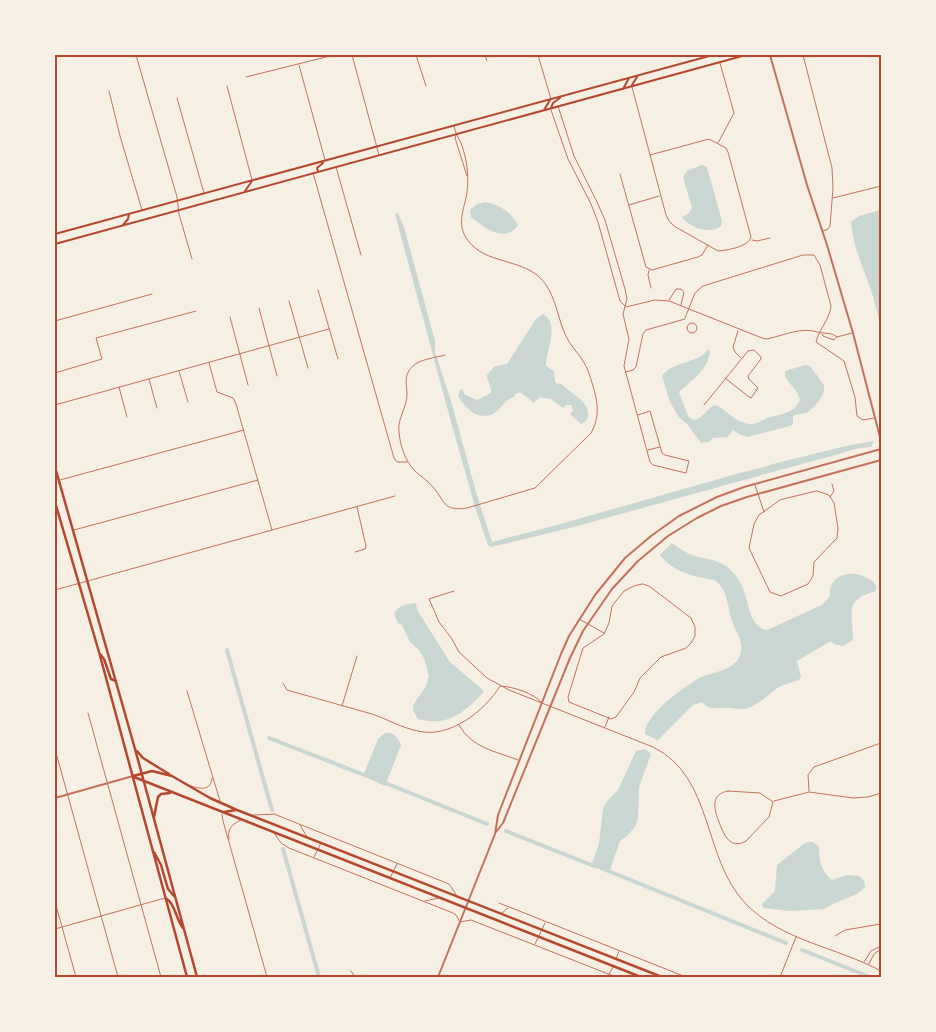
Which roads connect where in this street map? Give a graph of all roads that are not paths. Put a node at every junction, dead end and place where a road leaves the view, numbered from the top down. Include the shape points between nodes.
1 (136, 55) edge
2 (334, 55) edge
3 (352, 55) edge
4 (416, 55) edge
5 (485, 55) edge
6 (538, 55) edge
7 (713, 55) edge
8 (746, 55) edge
9 (770, 55) edge
10 (803, 55) edge
11 (487, 61) dead end
12 (720, 62) junction
13 (298, 65) junction
14 (639, 75) junction
15 (246, 77) dead end
16 (629, 78) junction
17 (227, 86) dead end
18 (426, 86) dead end
19 (632, 86) junction
20 (623, 89) junction
21 (109, 91) dead end
22 (562, 96) junction
23 (177, 98) dead end
24 (550, 100) junction
25 (558, 106) junction
26 (551, 108) junction
27 (544, 110) junction
28 (454, 126) junction
29 (456, 134) junction
30 (718, 144) junction
31 (377, 146) junction
32 (379, 155) junction
33 (650, 155) junction
34 (325, 161) junction
35 (336, 167) junction
36 (318, 172) junction
37 (313, 173) junction
38 (620, 174) dead end
39 (467, 177) junction
40 (252, 180) junction
41 (881, 186) edge
42 (245, 191) junction
43 (204, 194) junction
44 (661, 196) junction
45 (832, 198) junction
46 (177, 201) junction
47 (629, 205) junction
48 (142, 210) junction
49 (178, 210) junction
50 (129, 214) junction
51 (123, 225) junction
52 (822, 231) junction
53 (55, 234) edge
54 (770, 238) dead end
55 (751, 240) junction
56 (55, 244) edge
57 (708, 245) junction
58 (361, 255) dead end
59 (192, 259) dead end
60 (650, 269) junction
61 (651, 288) dead end
62 (318, 290) dead end
63 (152, 294) dead end
64 (289, 301) dead end
65 (669, 301) junction
66 (680, 306) junction
67 (625, 307) junction
68 (260, 308) dead end
69 (689, 310) junction
70 (196, 311) dead end
71 (230, 317) dead end
72 (685, 318) junction
73 (55, 321) edge
74 (688, 325) junction
75 (329, 329) junction
76 (739, 330) junction
77 (820, 333) junction
78 (853, 333) junction
79 (300, 337) junction
80 (837, 337) junction
81 (270, 345) junction
82 (240, 354) junction
83 (445, 355) dead end
84 (741, 358) junction
85 (338, 359) dead end
86 (208, 362) junction
87 (308, 368) dead end
88 (179, 370) junction
89 (626, 372) junction
90 (55, 373) edge
91 (277, 376) dead end
92 (149, 378) junction
93 (726, 378) junction
94 (248, 385) dead end
95 (119, 386) junction
96 (188, 402) dead end
97 (55, 405) edge
98 (704, 405) dead end
99 (157, 408) dead end
100 (638, 415) junction
101 (127, 417) dead end
102 (875, 418) junction
103 (244, 430) junction
104 (881, 441) edge
105 (660, 447) junction
106 (647, 450) junction
107 (881, 450) edge
108 (881, 460) edge
109 (407, 462) junction
110 (55, 467) edge
111 (59, 480) junction
112 (258, 480) junction
113 (755, 484) junction
114 (832, 484) dead end
115 (757, 494) junction
116 (395, 496) dead end
117 (830, 497) junction
118 (55, 502) edge
119 (356, 506) junction
120 (56, 507) edge
121 (764, 513) junction
122 (73, 531) junction
123 (272, 531) junction
124 (355, 552) dead end
125 (88, 581) junction
126 (78, 584) junction
127 (55, 590) edge
128 (454, 591) dead end
129 (579, 619) junction
130 (587, 624) junction
131 (604, 634) junction
132 (99, 652) junction
133 (356, 656) dead end
134 (116, 680) junction
135 (282, 683) dead end
136 (501, 686) junction
137 (187, 692) dead end
138 (542, 702) junction
139 (342, 706) junction
140 (551, 706) junction
141 (88, 713) dead end
142 (609, 717) junction
143 (459, 724) junction
144 (605, 728) junction
145 (881, 743) edge
146 (55, 749) edge
147 (135, 749) junction
148 (519, 760) junction
149 (142, 774) junction
150 (133, 776) junction
151 (172, 776) junction
152 (212, 777) junction
153 (143, 780) junction
154 (108, 783) junction
155 (189, 785) junction
156 (809, 792) junction
157 (173, 793) junction
158 (881, 793) edge
159 (68, 794) junction
160 (55, 798) edge
161 (220, 802) junction
162 (773, 802) junction
163 (237, 810) junction
164 (223, 813) junction
165 (253, 816) junction
166 (154, 819) junction
167 (242, 820) junction
168 (299, 824) junction
169 (273, 832) junction
170 (495, 834) junction
171 (307, 837) junction
172 (229, 842) junction
173 (321, 842) junction
174 (152, 848) junction
175 (318, 850) junction
176 (314, 857) junction
177 (398, 863) junction
178 (394, 871) junction
179 (390, 878) junction
180 (458, 896) junction
181 (175, 897) junction
182 (165, 898) junction
183 (440, 898) junction
184 (468, 900) junction
185 (425, 901) junction
186 (55, 902) edge
187 (499, 903) dead end
188 (141, 905) junction
189 (509, 907) junction
190 (465, 908) junction
191 (502, 914) junction
192 (102, 916) junction
193 (460, 922) junction
194 (545, 922) junction
195 (881, 924) edge
196 (62, 927) junction
197 (55, 929) edge
198 (542, 930) junction
199 (185, 932) junction
200 (796, 936) junction
201 (835, 936) dead end
202 (539, 937) junction
203 (535, 945) junction
204 (881, 948) edge
205 (619, 951) junction
206 (616, 959) junction
207 (864, 962) junction
208 (868, 964) junction
209 (613, 966) junction
210 (351, 971) dead end
211 (881, 971) edge
212 (609, 974) junction
213 (76, 977) edge
214 (118, 977) edge
215 (161, 977) edge
216 (188, 977) edge
217 (197, 977) edge
218 (267, 977) edge
219 (355, 977) edge
220 (438, 977) edge
221 (616, 977) edge
222 (641, 977) edge
223 (662, 977) edge
224 (686, 977) edge
225 (780, 977) edge

1 - 46 street
2 - 13 street
3 - 31 street
4 - 18 street
5 - 11 street
6 - 24 street
7 - 14 main road
8 - 12 main road
9 - 52 street
10 - 45 street via 830,158
12 - 19 main road
12 - 30 street via 734,113
13 - 15 street
13 - 34 street
14 - 16 main road
14 - 19 main road
16 - 20 main road
16 - 22 main road
17 - 40 street
19 - 20 main road
19 - 33 street
20 - 25 main road
21 - 48 street
22 - 24 main road
22 - 26 main road
23 - 43 street
24 - 27 main road
24 - 28 main road
25 - 26 main road
25 - 67 street via 574,156 609,233 627,298
26 - 27 main road
26 - 67 street via 568,158 591,204 620,301
27 - 29 main road
28 - 29 street
28 - 31 main road
29 - 32 main road
29 - 39 street via 466,160
29 - 39 street via 454,138
30 - 33 street via 706,140
30 - 55 street via 728,152
31 - 32 street
31 - 34 main road
32 - 35 main road
33 - 44 street
34 - 36 main road via 317,168
34 - 40 main road
35 - 36 main road
35 - 58 street
36 - 37 main road
37 - 42 main road
37 - 109 street via 394,458 397,462
38 - 47 street
39 - 109 street via 461,220 464,234 486,256 522,266 545,283 566,338 586,366 598,409 596,423 591,433 540,485 526,492 460,509 447,506
40 - 42 main road
40 - 43 main road
41 - 45 street
42 - 49 main road
43 - 46 main road
44 - 47 street
44 - 57 street via 671,223
45 - 52 street via 830,226
46 - 48 main road
46 - 49 street
47 - 60 street via 645,264
48 - 50 main road
49 - 51 main road
49 - 59 street
50 - 51 main road
50 - 53 main road
51 - 56 main road
52 - 78 street
54 - 55 street
55 - 57 street via 721,251
57 - 60 street via 698,257
60 - 61 street
62 - 75 street
63 - 73 street
64 - 79 street
65 - 66 street
65 - 66 street via 676,289 681,288 684,292
65 - 67 street via 661,299
66 - 69 street
67 - 89 street via 629,336 624,361
68 - 81 street
69 - 72 street
69 - 76 street
69 - 77 street via 695,293 703,286 810,254 818,261 831,306
70 - 90 street via 96,338 102,359
71 - 82 street
72 - 74 street
72 - 89 street via 646,330 636,367
74 - 74 street via 688,332 695,332 697,326 693,323
75 - 79 street
75 - 85 street
76 - 77 street via 767,339 807,329
76 - 84 street via 733,348
77 - 80 street
77 - 80 street via 834,340
77 - 102 street via 816,342 846,363 857,416 863,420
78 - 80 street
78 - 102 street
79 - 81 street
79 - 87 street
81 - 82 street
81 - 91 street
82 - 86 street
82 - 94 street
83 - 109 street via 414,364 408,372 407,398 398,431
84 - 93 street
84 - 93 street via 752,349 761,357 748,376 758,388 754,396 749,397
86 - 88 street
86 - 103 street via 217,392 235,401
88 - 92 street
88 - 96 street
89 - 100 street
92 - 95 street
92 - 99 street
93 - 98 street
95 - 97 street
95 - 101 street
100 - 105 street via 650,411
100 - 106 street
102 - 104 street
103 - 111 street
103 - 112 street
105 - 106 street
105 - 106 street via 665,456 689,461 686,473 654,465
107 - 113 street
108 - 115 street
110 - 111 main road
111 - 122 main road
112 - 122 street
112 - 123 street
113 - 115 street
113 - 129 street via 693,508 651,536 613,571
114 - 117 street via 834,491
115 - 121 street
115 - 130 street via 697,518 657,544 612,589
116 - 119 street
117 - 121 street via 815,491 782,499
117 - 121 street via 834,503 837,538 814,562 813,576 808,584 781,596 770,592 749,548 754,524
118 - 120 main road
119 - 123 street
119 - 124 street via 366,546
120 - 126 main road
122 - 125 main road
123 - 125 street
125 - 126 street
125 - 134 main road
126 - 127 street
126 - 132 main road
128 - 136 street via 429,599 439,622 467,661
129 - 130 street
129 - 138 street
130 - 131 street
130 - 140 street
131 - 142 street via 583,648 568,697 569,702
131 - 142 street via 612,606 624,591 643,584 691,618 695,629 689,645 662,657 640,678 618,715
132 - 134 main road via 112,679
132 - 150 main road
133 - 139 street
134 - 147 main road
135 - 139 street via 287,690
136 - 138 street via 508,686
136 - 143 street via 480,711
137 - 152 street
138 - 140 street
138 - 148 street
139 - 143 street via 422,732
140 - 144 street
140 - 170 street via 503,823
141 - 154 street
142 - 144 street
143 - 148 street via 476,744
144 - 200 street via 660,751 679,765 693,786 732,887 757,914
145 - 156 street via 814,767 808,775
146 - 159 street
147 - 149 main road
147 - 151 main road via 143,758
148 - 170 street via 498,815
149 - 150 main road
149 - 151 main road via 156,771
149 - 153 main road
150 - 153 main road
150 - 154 street
150 - 174 main road
151 - 155 main road
152 - 155 street via 208,788
152 - 161 street
153 - 157 main road
153 - 166 main road
154 - 159 street
154 - 188 street
155 - 161 main road
156 - 158 street via 853,798
156 - 162 street
157 - 164 main road
157 - 166 main road via 158,797
159 - 160 street
159 - 192 street
161 - 163 main road
162 - 162 street via 769,817 746,841 736,844 725,838 714,808 719,794 728,791 758,793
163 - 164 main road
163 - 165 main road
164 - 167 main road
164 - 172 street
165 - 168 street via 270,814
165 - 171 main road
166 - 181 main road
167 - 169 main road
167 - 172 street via 230,828
168 - 171 street
168 - 177 street
169 - 175 main road
169 - 176 street via 284,846
170 - 184 street
171 - 173 main road
172 - 218 street
173 - 175 street
173 - 178 main road
174 - 181 main road via 168,890
174 - 182 main road
175 - 176 street
175 - 179 main road
176 - 185 street
177 - 178 street
177 - 180 street via 449,884
178 - 179 street
178 - 180 main road
179 - 183 main road
180 - 184 main road
181 - 199 main road
182 - 188 street
182 - 199 main road via 172,902 177,920
182 - 216 main road
183 - 185 street
183 - 190 main road
184 - 190 street
184 - 191 main road
185 - 193 street via 455,914
186 - 196 street
187 - 189 street
188 - 192 street
188 - 215 street
189 - 191 street
189 - 194 street
190 - 193 street
190 - 202 main road
191 - 198 main road
192 - 196 street
192 - 214 street
193 - 203 street via 471,920
193 - 220 street
194 - 198 street
194 - 205 street
195 - 201 street via 845,930
196 - 197 street
196 - 213 street
198 - 202 street
198 - 206 main road
199 - 217 main road
200 - 207 street
200 - 225 street
202 - 203 street
202 - 209 main road
203 - 212 street
204 - 207 street via 871,951
204 - 208 street
205 - 206 street
205 - 224 street
206 - 223 main road
207 - 208 street
208 - 211 street
209 - 212 street
209 - 222 main road
210 - 219 street
212 - 221 street

